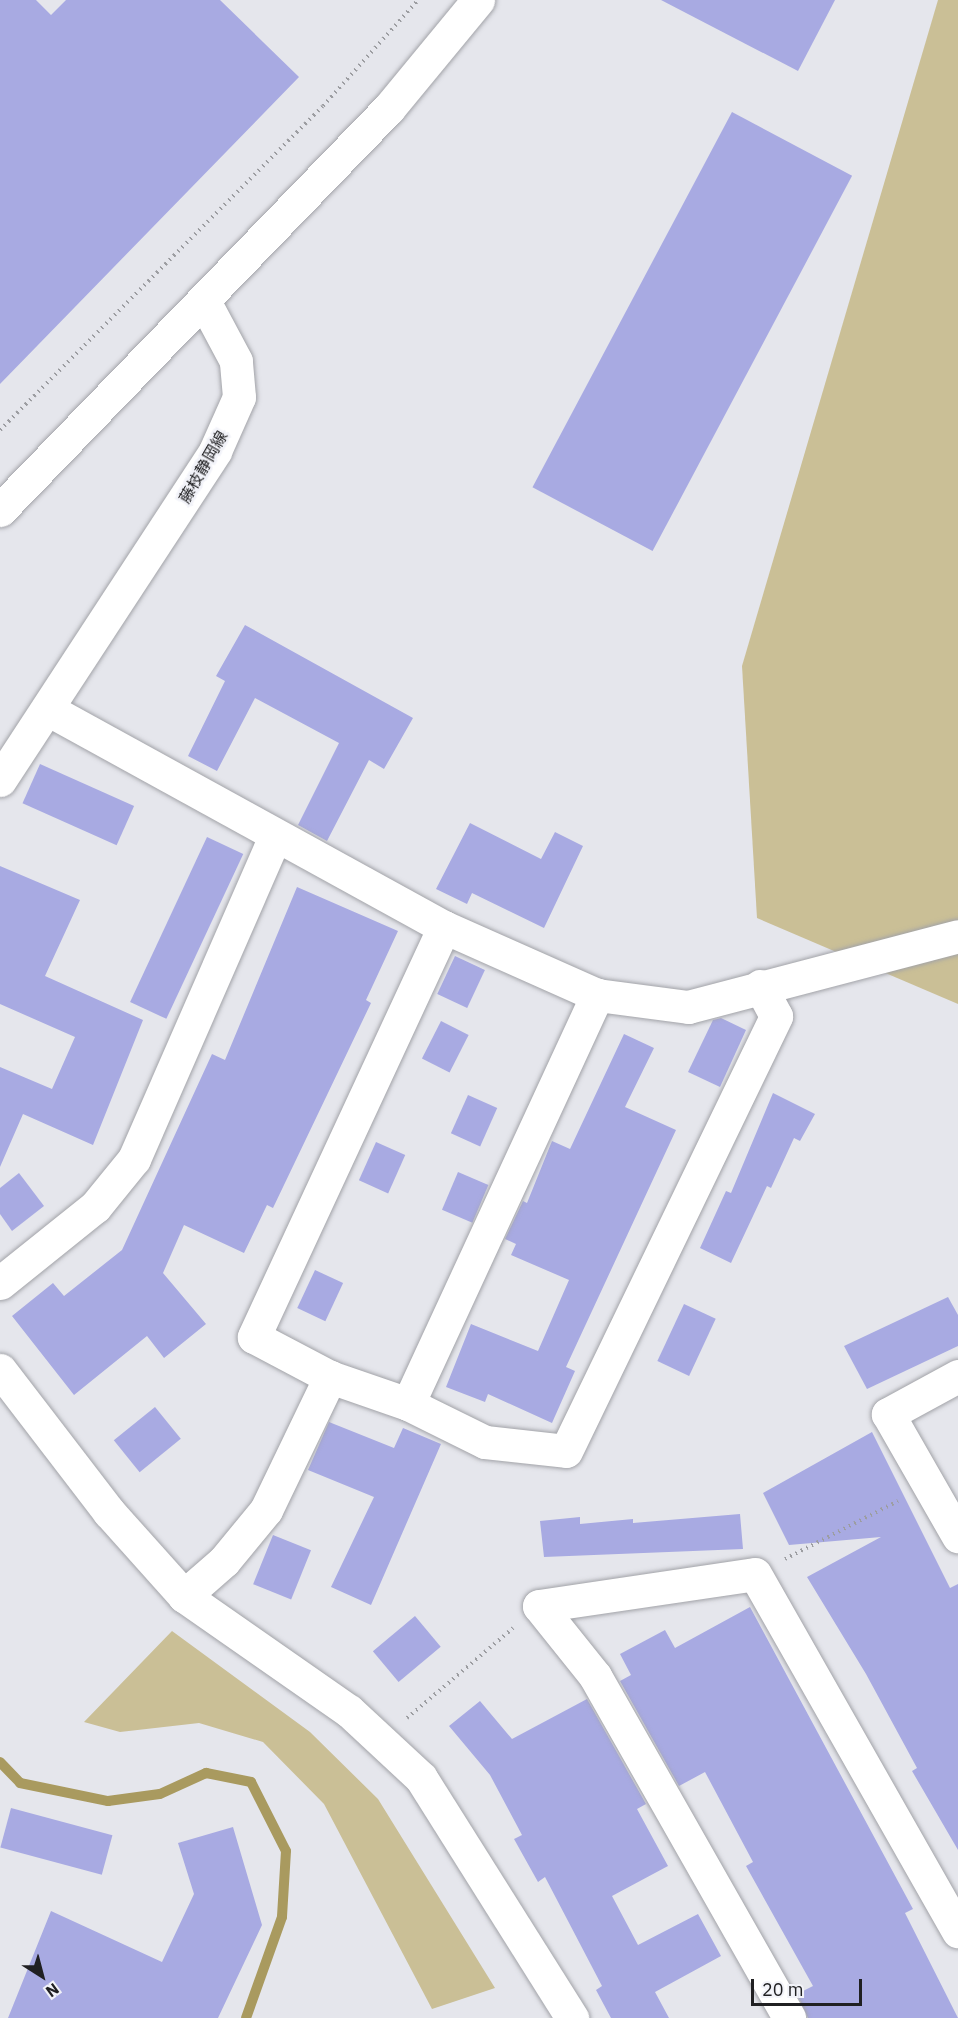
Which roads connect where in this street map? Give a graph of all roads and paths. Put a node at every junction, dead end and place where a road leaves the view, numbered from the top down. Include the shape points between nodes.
1 (418, 0) edge
2 (478, 0) edge
3 (205, 303) junction
4 (0, 430) edge
5 (0, 510) edge
6 (49, 710) junction
7 (0, 780) edge
8 (275, 837) junction
9 (444, 927) junction
10 (958, 936) edge
11 (760, 986) junction
12 (597, 995) junction
13 (0, 1283) edge
14 (0, 1370) edge
15 (958, 1376) edge
16 (330, 1377) junction
17 (408, 1404) junction
18 (928, 1486) junction
19 (958, 1536) edge
20 (755, 1574) junction
21 (184, 1596) junction
22 (539, 1606) junction
23 (382, 1740) junction
24 (958, 1931) edge
25 (572, 2018) edge
26 (789, 2018) edge

1 - 4 path via 323,106
2 - 3 street via 389,108
3 - 5 street
3 - 6 street, 藤枝静岡線 via 236,361 239,397 215,451
6 - 7 street, 藤枝静岡線
6 - 8 street
8 - 9 street
8 - 13 street via 134,1159 95,1207
9 - 12 street
9 - 16 street via 254,1337
10 - 11 street
11 - 12 street via 688,1007
11 - 17 street via 776,1016 566,1451 485,1442
12 - 17 street
14 - 21 street via 109,1512
15 - 18 street via 888,1414
16 - 17 street
16 - 21 street via 266,1510 225,1560
18 - 19 street
18 - 20 path
20 - 22 street
20 - 24 street
21 - 23 street
22 - 23 path
22 - 26 street via 601,1686
23 - 25 street via 427,1786

